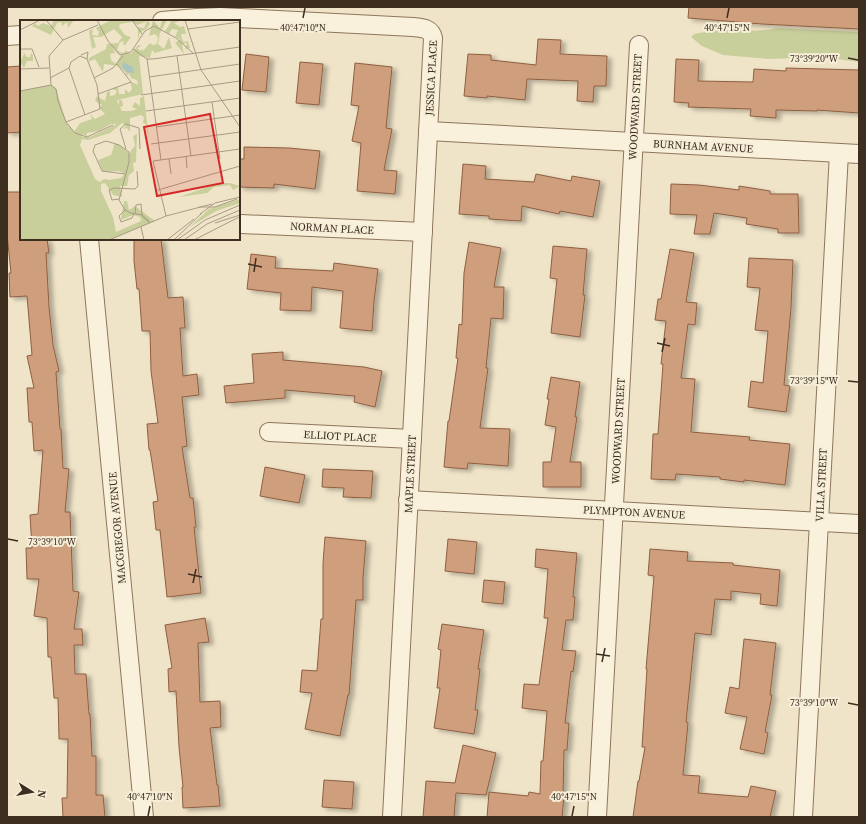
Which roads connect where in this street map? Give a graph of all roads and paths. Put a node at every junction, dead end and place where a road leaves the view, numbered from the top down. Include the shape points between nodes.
1 (174, 20) edge
2 (20, 34) edge
3 (7, 36) edge
4 (638, 45) dead end
5 (428, 131) junction
6 (634, 142) junction
7 (839, 153) junction
8 (859, 154) edge
9 (241, 224) dead end
10 (423, 232) junction
11 (89, 240) edge
12 (268, 432) dead end
13 (412, 439) junction
14 (408, 500) junction
15 (614, 511) junction
16 (819, 522) junction
17 (859, 524) edge
18 (144, 817) edge
19 (392, 817) edge
20 (597, 817) edge
21 (803, 817) edge

1 - 5 street, JESSICA PLACE via 220,17 426,28 433,38
2 - 3 street
4 - 6 street, WOODWARD STREET
5 - 6 street, BURNHAM AVENUE
5 - 10 street, MAPLE STREET
6 - 7 street, BURNHAM AVENUE
6 - 15 street, WOODWARD STREET
7 - 8 street, BURNHAM AVENUE
7 - 16 street, VILLA STREET
9 - 10 street, NORMAN PLACE
10 - 13 street, MAPLE STREET
11 - 18 street, MACGREGOR AVENUE
12 - 13 street, ELLIOT PLACE
13 - 14 street, MAPLE STREET
14 - 15 street, PLYMPTON AVENUE
14 - 19 street, MAPLE STREET
15 - 16 street, PLYMPTON AVENUE
15 - 20 street, WOODWARD STREET
16 - 17 street, PLYMPTON AVENUE
16 - 21 street, VILLA STREET

